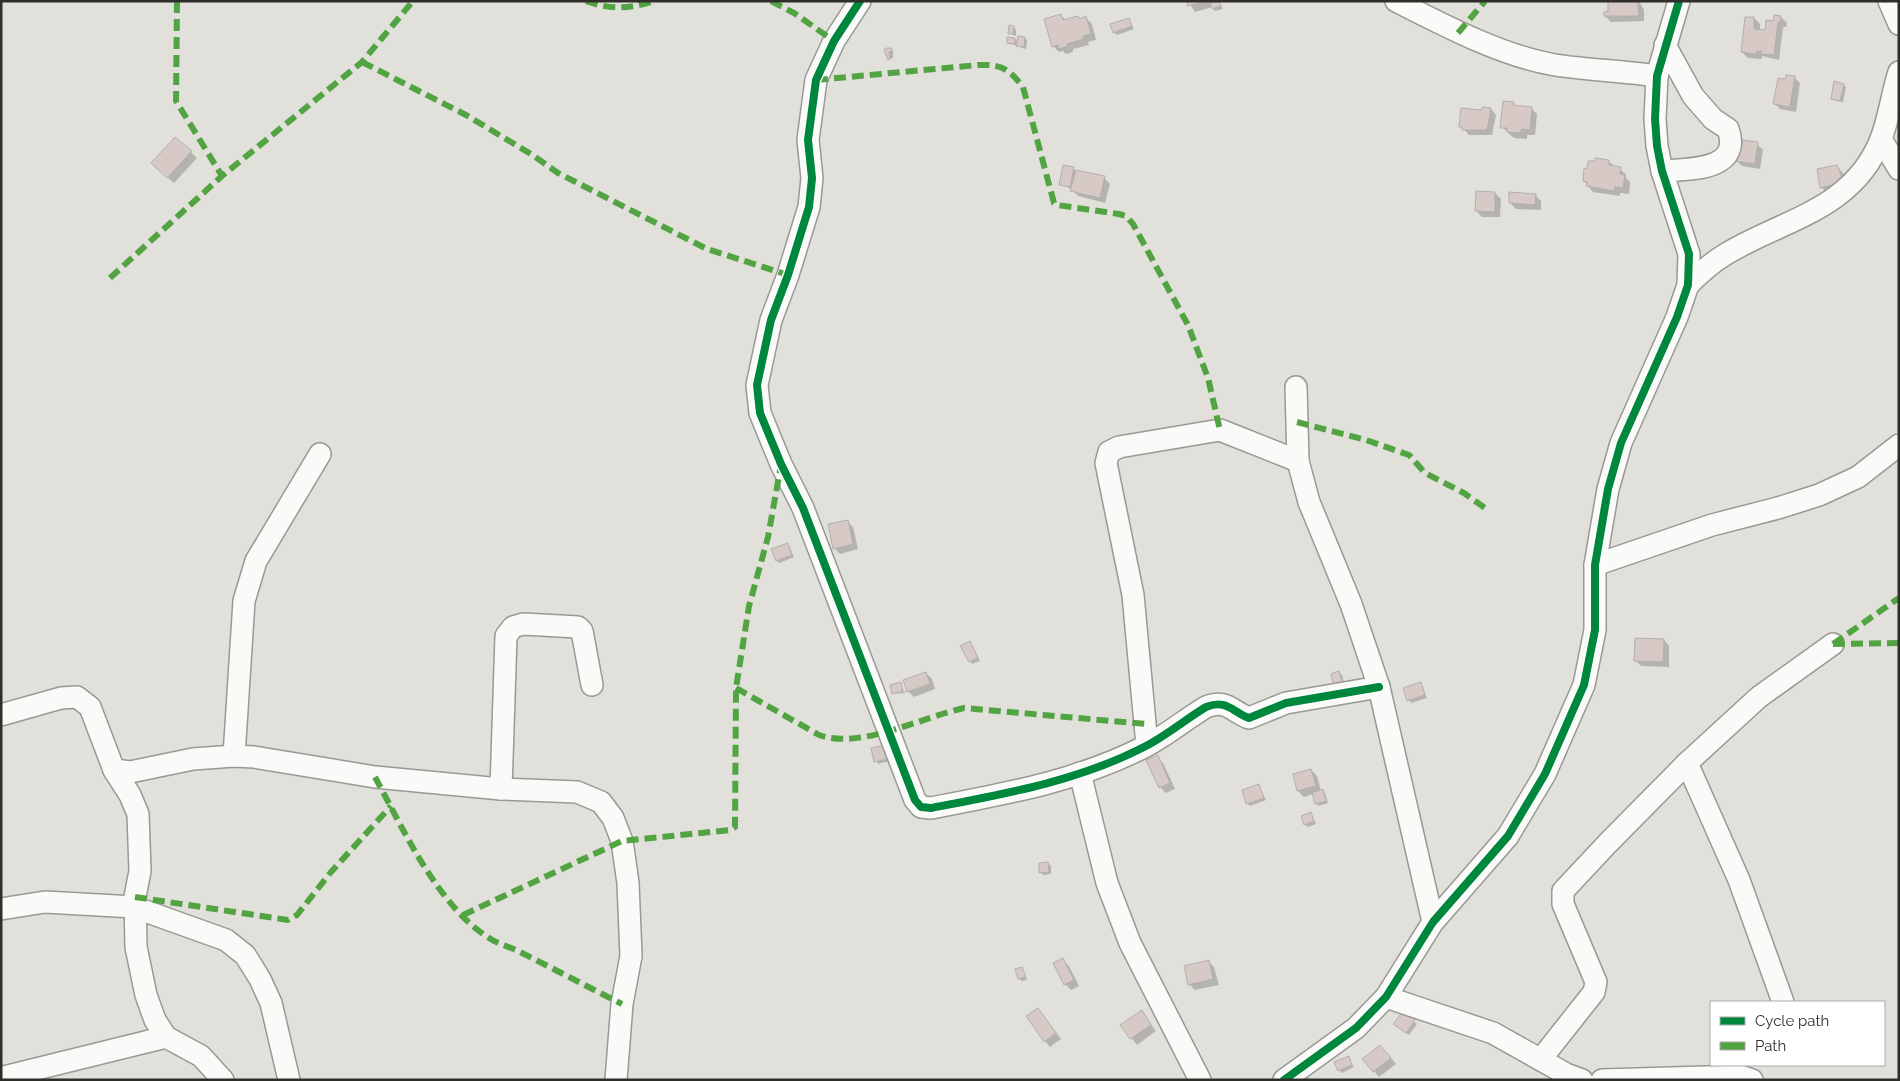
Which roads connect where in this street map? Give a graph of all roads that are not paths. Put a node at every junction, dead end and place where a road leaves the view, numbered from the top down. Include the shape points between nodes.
1 (860, 1) edge
2 (1396, 1) edge
3 (1679, 1) edge
4 (1889, 1) edge
5 (1899, 24) edge
6 (1665, 45) junction
7 (1899, 72) edge
8 (1657, 76) junction
9 (1881, 139) junction
10 (1899, 169) edge
11 (1662, 171) junction
12 (1688, 285) junction
13 (1296, 387) dead end
14 (1899, 445) edge
15 (320, 454) dead end
16 (1298, 461) junction
17 (1595, 565) junction
18 (1833, 644) dead end
19 (592, 685) dead end
20 (1379, 687) junction
21 (1, 715) edge
22 (1147, 745) junction
23 (234, 756) junction
24 (1687, 763) junction
25 (114, 770) junction
26 (1080, 773) junction
27 (501, 789) junction
28 (134, 906) junction
29 (1, 909) edge
30 (1433, 922) junction
31 (1386, 997) junction
32 (1783, 1001) edge
33 (166, 1037) junction
34 (1541, 1059) junction
35 (1748, 1073) edge
36 (4, 1077) dead end
37 (223, 1080) edge
38 (289, 1080) edge
39 (616, 1080) edge
40 (1200, 1080) edge
41 (1284, 1080) edge
42 (1582, 1080) edge
43 (1602, 1080) edge

1 - 26 street via 834,41 816,80 808,140 811,194 762,358 756,391 760,413 803,508 915,800 921,807 931,808 1023,790
2 - 8 street via 1458,33 1545,62
3 - 6 street
4 - 5 street
6 - 8 street
6 - 11 street via 1682,80 1702,109 1728,129 1731,147 1727,157 1719,163
7 - 9 street
8 - 11 street via 1655,119
9 - 10 street
9 - 12 street via 1854,182 1830,202 1727,253
11 - 12 street via 1689,254
12 - 17 street via 1621,443 1608,489
13 - 16 street
14 - 17 street via 1858,477 1819,495 1712,525
15 - 23 street via 256,561 249,579 244,601
16 - 20 street via 1310,502
16 - 22 street via 1220,430 1119,446 1109,452 1106,462 1132,595
17 - 30 street via 1595,630 1584,685 1545,774 1508,836
18 - 24 street via 1759,697
19 - 27 street via 582,631 578,627 523,624 513,627 506,636
20 - 22 street via 1286,703 1250,718 1224,704 1215,704
20 - 30 street
21 - 25 street via 61,698 77,697 90,706
22 - 26 street
23 - 25 street via 193,759 130,772
23 - 27 street via 375,777
24 - 32 street via 1739,880
24 - 34 street via 1563,892 1563,904 1596,982 1594,992
25 - 28 street via 138,814 140,871
26 - 40 street via 1107,883 1130,943
27 - 39 street via 577,792 601,802 622,840 628,882 631,956 622,1004
28 - 29 street via 45,902
28 - 33 street via 136,947 146,995 155,1020
28 - 38 street via 206,931 245,954 271,1003
30 - 31 street
31 - 34 street via 1493,1032
31 - 41 street via 1356,1028
33 - 36 street
33 - 37 street via 201,1056
34 - 42 street
35 - 43 street

